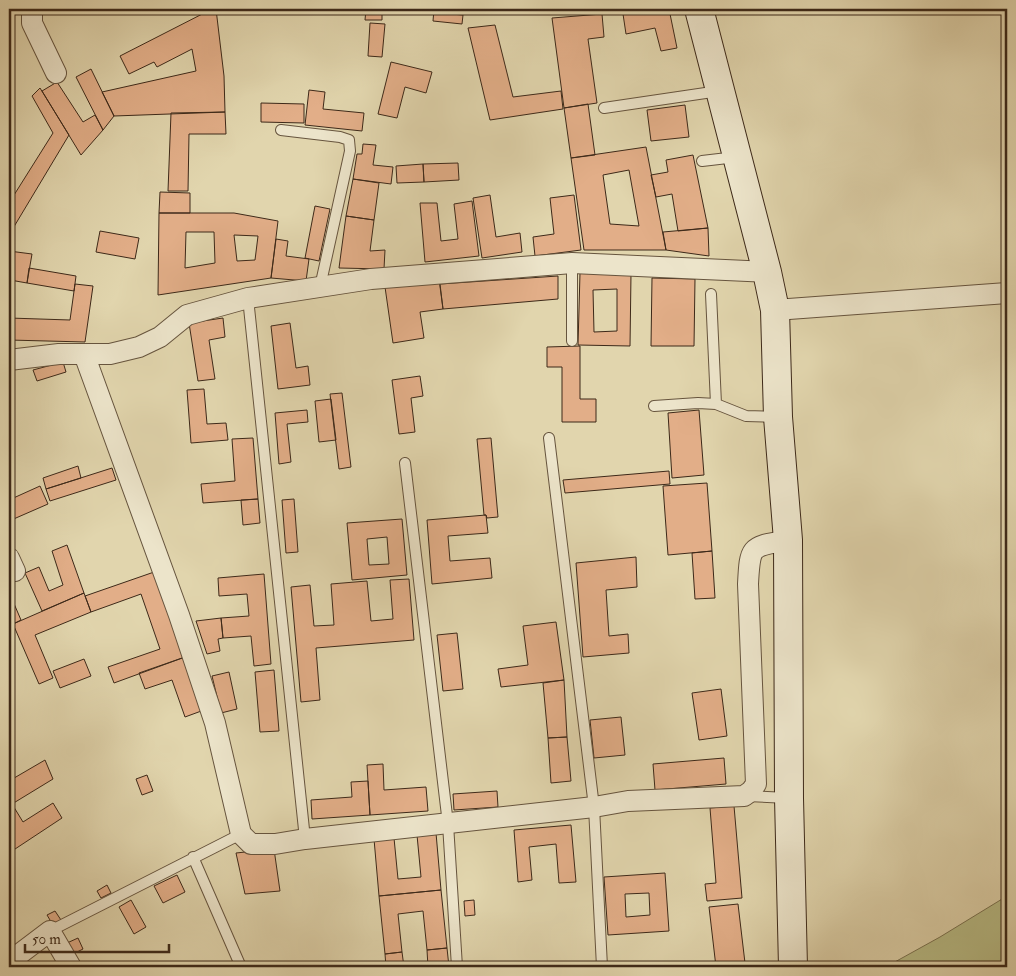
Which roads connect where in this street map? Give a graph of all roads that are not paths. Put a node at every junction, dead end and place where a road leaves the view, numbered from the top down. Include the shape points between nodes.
1 (32, 9) edge
2 (699, 9) edge
3 (56, 73) dead end
4 (720, 90) junction
5 (604, 108) dead end
6 (281, 130) dead end
7 (738, 157) junction
8 (702, 161) dead end
9 (572, 263) junction
10 (767, 272) junction
11 (320, 287) junction
12 (1007, 293) edge
13 (711, 294) dead end
14 (248, 298) junction
15 (775, 310) junction
16 (572, 341) dead end
17 (84, 354) junction
18 (9, 360) edge
19 (716, 404) junction
20 (654, 406) dead end
21 (778, 417) junction
22 (549, 438) dead end
23 (405, 463) dead end
24 (788, 540) junction
25 (744, 796) junction
26 (789, 798) junction
27 (594, 807) junction
28 (448, 824) junction
29 (241, 834) junction
30 (306, 839) junction
31 (192, 858) junction
32 (50, 930) junction
33 (9, 962) edge
34 (71, 967) edge
35 (241, 967) edge
36 (457, 967) edge
37 (602, 967) edge
38 (794, 967) edge

1 - 3 street via 32,23
2 - 4 main road
4 - 5 lane
4 - 7 main road
6 - 11 lane via 349,140 350,151
7 - 8 lane
7 - 10 main road
9 - 10 street
9 - 11 street via 371,279
9 - 16 lane
10 - 15 main road
11 - 14 street
12 - 15 street
13 - 19 lane
14 - 17 street via 187,315 160,337 139,346 110,354
14 - 30 lane
15 - 21 main road
17 - 18 street
17 - 29 street via 215,723
19 - 20 lane
19 - 21 lane via 746,416
21 - 24 main road
22 - 27 lane
23 - 28 lane
24 - 25 street via 760,546 750,557 748,584 756,784
24 - 26 main road
25 - 26 lane
25 - 27 street via 628,801
26 - 38 main road
27 - 28 street
27 - 37 lane
28 - 30 street
28 - 36 lane
29 - 30 street via 251,844
29 - 31 lane
31 - 32 lane
31 - 35 lane
32 - 33 street
32 - 34 street

